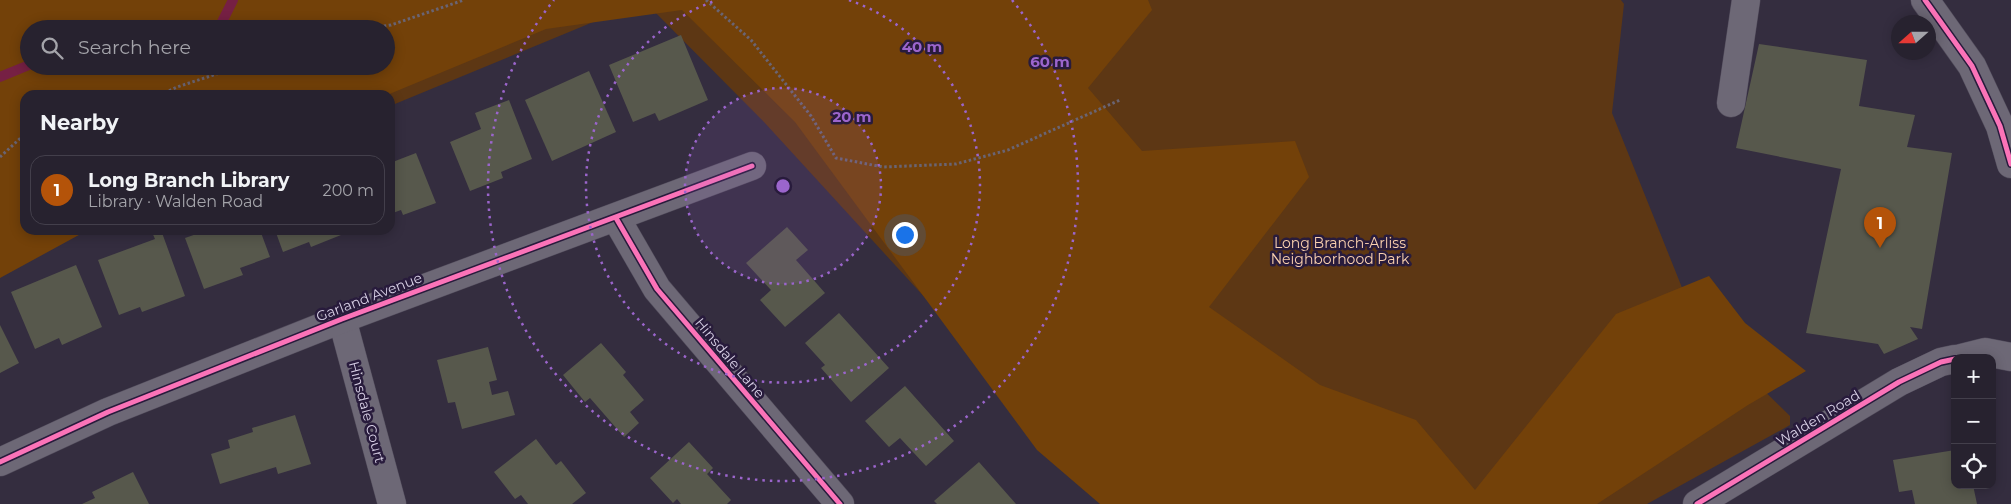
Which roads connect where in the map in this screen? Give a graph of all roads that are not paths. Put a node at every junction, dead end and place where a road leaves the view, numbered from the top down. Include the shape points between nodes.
1 (1746, 0) edge
2 (1925, 0) edge
3 (1731, 103) dead end
4 (2011, 164) edge
5 (752, 166) dead end
6 (616, 218) junction
7 (342, 319) junction
8 (1978, 354) edge
9 (1996, 354) edge
10 (1996, 354) edge
11 (2011, 357) edge
12 (1951, 360) edge
13 (0, 462) edge
14 (392, 504) edge
15 (840, 504) edge
16 (1697, 504) edge

1 - 3 street
2 - 4 street via 1972,66 2000,126
5 - 6 street, Garland Avenue
6 - 7 street, Garland Avenue
6 - 15 street, Hinsdale Lane via 656,289
7 - 13 street, Garland Avenue via 108,412
7 - 14 street, Hinsdale Court
8 - 10 street
9 - 11 street
12 - 16 street, Walden Road via 1899,382

